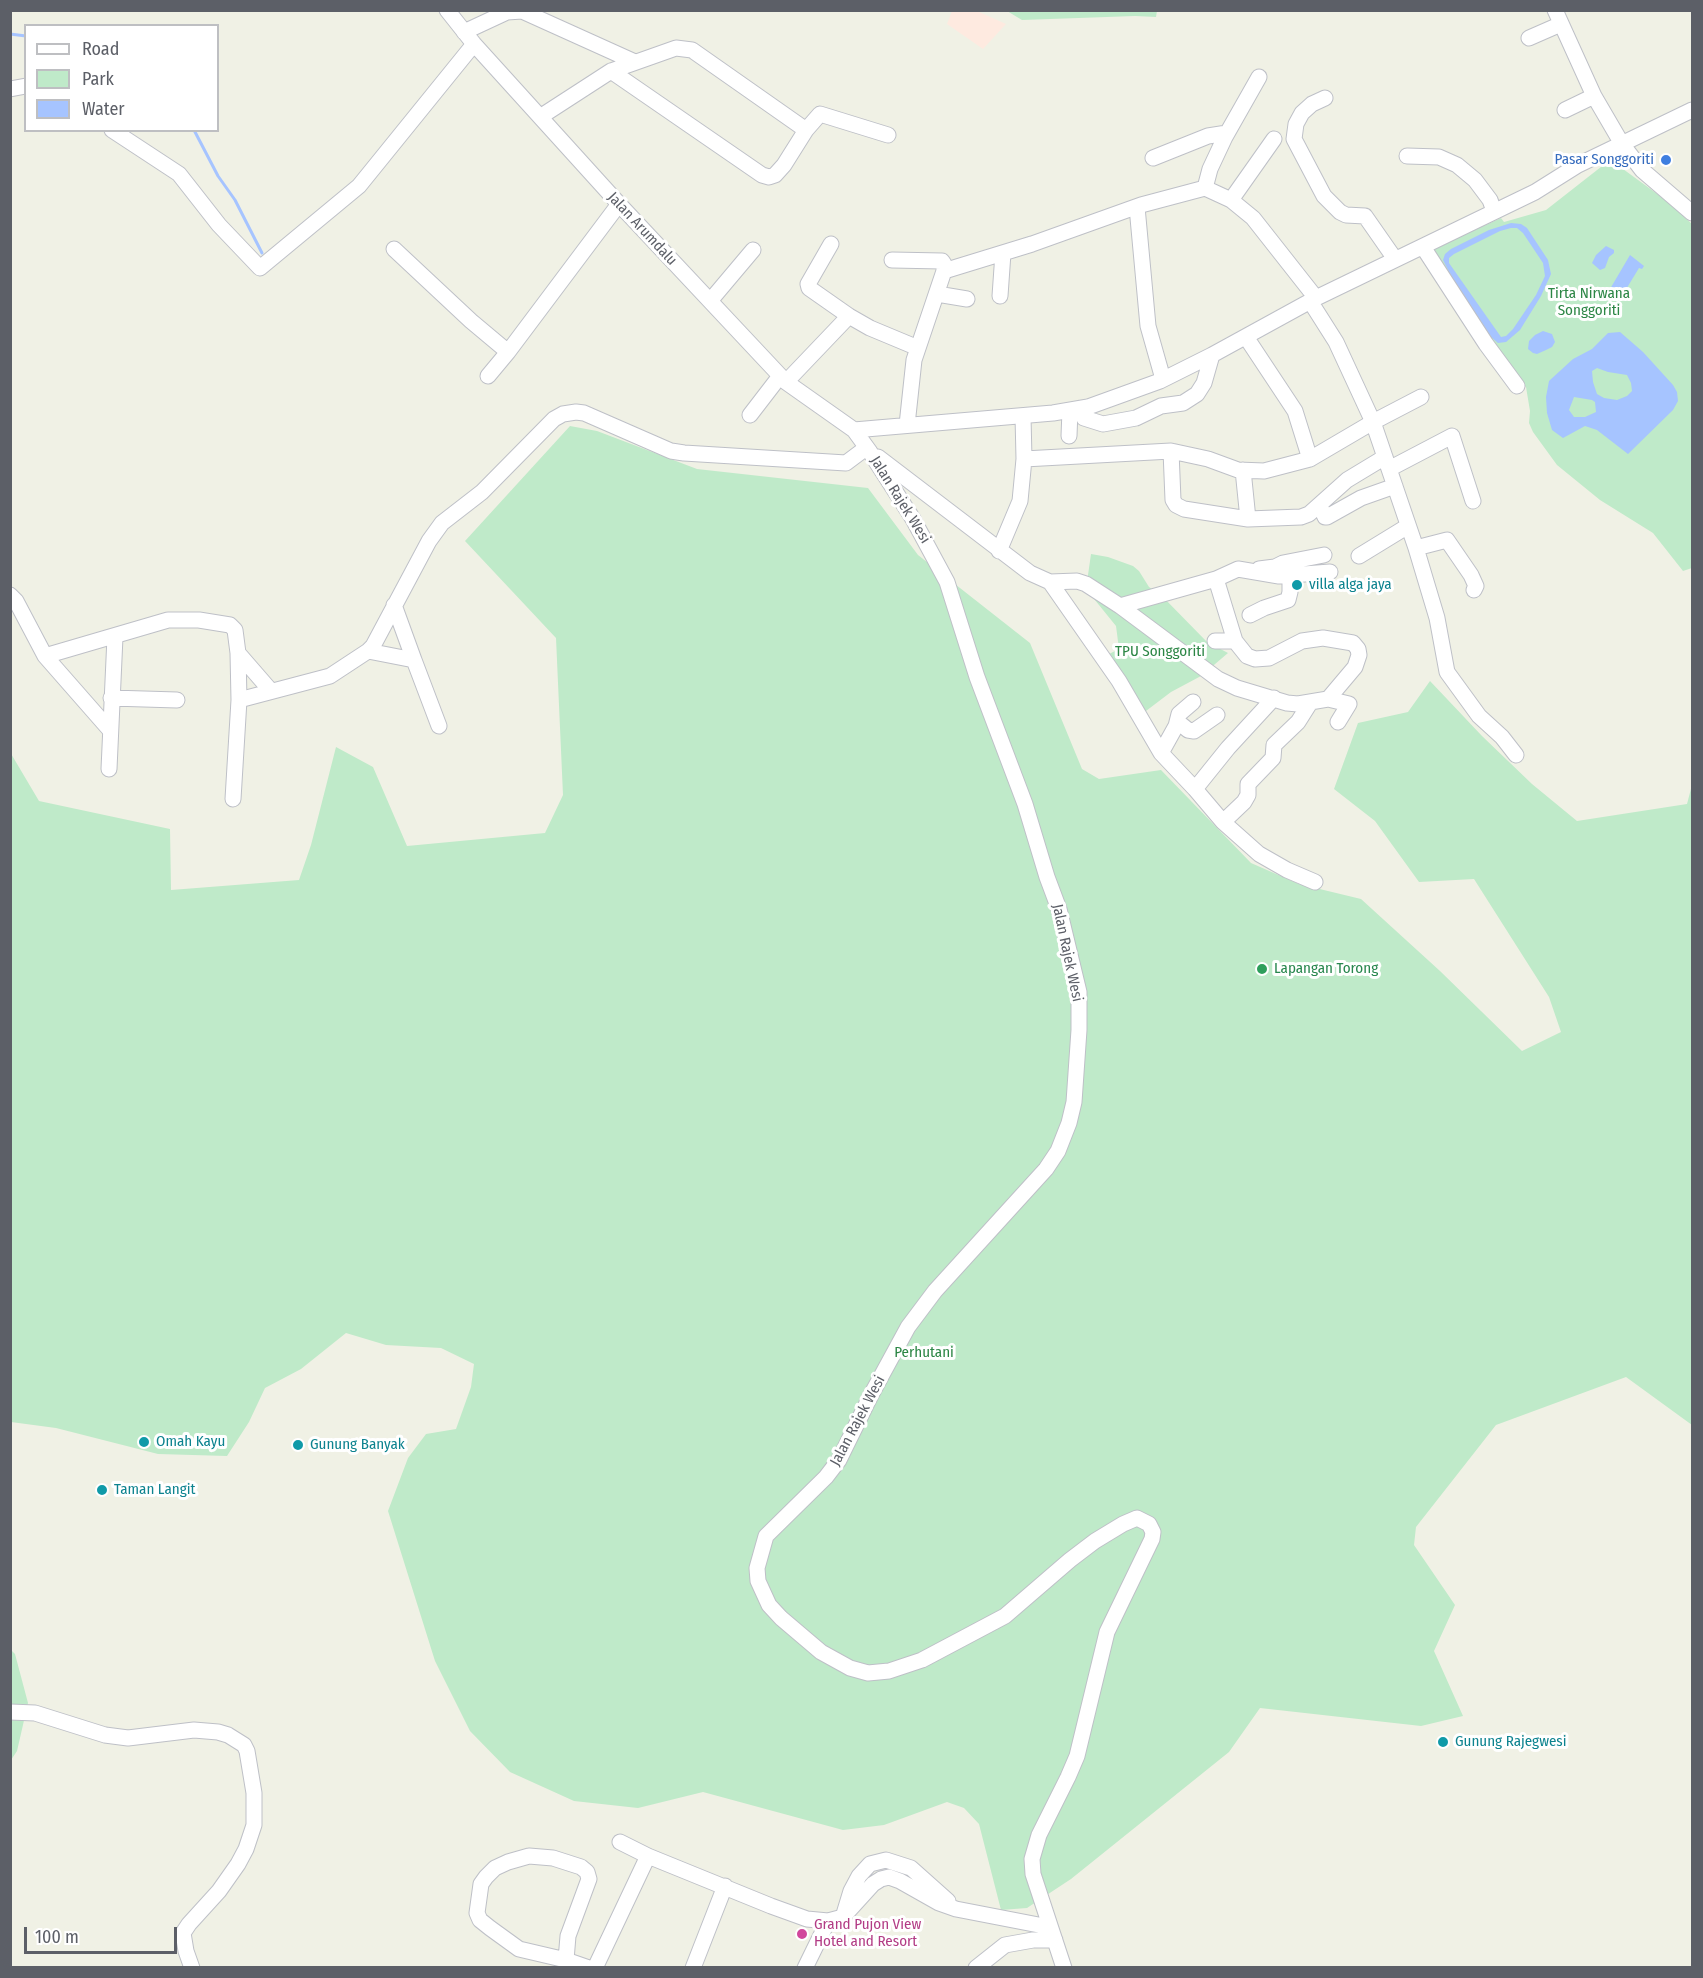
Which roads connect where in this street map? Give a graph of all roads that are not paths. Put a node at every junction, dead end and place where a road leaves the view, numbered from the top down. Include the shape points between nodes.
1 (447, 10) edge
2 (1558, 17) edge
3 (469, 38) junction
4 (1529, 38) dead end
5 (635, 62) junction
6 (611, 71) junction
7 (1259, 77) dead end
8 (1594, 96) junction
9 (1325, 98) dead end
10 (1565, 110) dead end
11 (1692, 111) edge
12 (540, 117) junction
13 (806, 130) junction
14 (115, 132) edge
15 (1227, 133) junction
16 (888, 135) dead end
17 (1274, 140) dead end
18 (1622, 144) junction
19 (1407, 156) dead end
20 (1153, 158) dead end
21 (1205, 188) junction
22 (1231, 200) junction
23 (619, 204) junction
24 (1137, 207) junction
25 (1494, 211) junction
26 (1692, 213) edge
27 (831, 244) dead end
28 (1423, 247) junction
29 (394, 249) dead end
30 (753, 250) dead end
31 (1003, 253) junction
32 (1395, 259) junction
33 (892, 260) dead end
34 (944, 271) junction
35 (937, 294) junction
36 (1000, 296) dead end
37 (967, 299) dead end
38 (1313, 299) junction
39 (710, 301) junction
40 (849, 316) junction
41 (1246, 337) junction
42 (918, 348) junction
43 (508, 352) junction
44 (1212, 355) junction
45 (488, 376) dead end
46 (783, 379) junction
47 (1163, 379) junction
48 (1517, 386) dead end
49 (1421, 397) dead end
50 (1076, 409) junction
51 (750, 415) dead end
52 (1023, 416) junction
53 (1373, 422) junction
54 (907, 425) junction
55 (854, 430) junction
56 (1068, 436) dead end
57 (868, 450) junction
58 (1171, 451) junction
59 (1024, 459) junction
60 (1310, 459) junction
61 (1387, 463) junction
62 (1243, 470) junction
63 (1395, 486) junction
64 (1473, 501) dead end
65 (1320, 506) junction
66 (1248, 519) junction
67 (1408, 526) junction
68 (1416, 548) junction
69 (999, 551) junction
70 (1324, 555) dead end
71 (1359, 556) dead end
72 (1250, 570) junction
73 (1330, 572) dead end
74 (1290, 576) junction
75 (1216, 579) junction
76 (1050, 582) junction
77 (1474, 590) dead end
78 (10, 595) edge
79 (394, 605) junction
80 (1120, 606) junction
81 (1250, 615) dead end
82 (115, 637) junction
83 (1215, 641) dead end
84 (1235, 641) junction
85 (368, 651) junction
86 (238, 653) junction
87 (45, 656) junction
88 (414, 660) junction
89 (272, 692) junction
90 (111, 698) junction
91 (1274, 698) junction
92 (1328, 699) junction
93 (177, 700) dead end
94 (238, 700) junction
95 (1193, 702) dead end
96 (1310, 703) junction
97 (1217, 715) dead end
98 (1178, 722) junction
99 (1338, 722) dead end
100 (439, 726) dead end
101 (109, 729) junction
102 (1161, 753) junction
103 (1516, 755) dead end
104 (108, 769) dead end
105 (1195, 789) junction
106 (233, 799) dead end
107 (1223, 822) junction
108 (1315, 882) dead end
109 (10, 1712) edge
110 (620, 1842) dead end
111 (648, 1856) junction
112 (725, 1886) junction
113 (835, 1919) junction
114 (1052, 1934) junction
115 (566, 1960) junction
116 (192, 1968) edge
117 (589, 1968) edge
118 (595, 1968) edge
119 (693, 1968) edge
120 (805, 1968) edge
121 (976, 1968) edge
122 (1064, 1968) edge

1 - 3 street, Jalan Arumdalu
2 - 4 street
2 - 8 street
3 - 5 street via 502,14 522,11
3 - 12 street, Jalan Arumdalu
3 - 14 street via 359,186 260,268 179,174
5 - 6 street
5 - 13 street via 676,48 692,50
6 - 12 street
6 - 13 street via 762,175 775,175
7 - 15 street
8 - 10 street
8 - 18 street
9 - 32 street via 1302,113 1294,139 1324,196 1346,215 1365,216
11 - 18 street
12 - 23 street, Jalan Arumdalu
13 - 16 street via 820,114
15 - 20 street via 1208,136
15 - 21 street
17 - 22 street
18 - 25 street
18 - 26 street via 1642,170
19 - 25 street via 1439,157 1457,165 1475,180
21 - 22 street
21 - 24 street
22 - 38 street via 1253,218
23 - 39 street, Jalan Arumdalu
23 - 43 street
24 - 31 street
24 - 47 street via 1148,326
25 - 28 street
27 - 40 street via 809,288
28 - 32 street
28 - 48 street
29 - 43 street
30 - 39 street
31 - 34 street
31 - 36 street
32 - 38 street
33 - 34 street via 942,261
34 - 35 street
35 - 37 street
35 - 42 street
38 - 41 street
38 - 53 street
39 - 46 street, Jalan Arumdalu
40 - 42 street
40 - 46 street
41 - 44 street
41 - 60 street via 1295,411
42 - 54 street
43 - 45 street
44 - 47 street
44 - 50 street via 1204,383 1183,404 1161,406 1137,418 1103,424 1084,418
46 - 51 street
46 - 55 street, Jalan Arumdalu
47 - 50 street
49 - 53 street
50 - 52 street
50 - 56 street
52 - 54 street
52 - 59 street
53 - 60 street
53 - 61 street
54 - 55 street
55 - 57 street, Jalan Rajek Wesi
57 - 69 street
57 - 79 street via 846,463 684,453 584,413 563,414 482,492 442,524
57 - 114 street, Jalan Rajek Wesi via 908,509 947,582 1059,909 1078,992 1074,1102 1058,1151 1046,1169 935,1291 908,1327 839,1460 766,1536 756,1568 769,1605 821,1652 850,1668 868,1673 889,1671 922,1660 1005,1616 1070,1560 1123,1524 1137,1518 1149,1524 1152,1539 1107,1632 1077,1756 1039,1835 1032,1859
58 - 59 street
58 - 62 street
58 - 66 street via 1176,505
59 - 69 street via 1020,501
60 - 62 street via 1264,471
61 - 63 street
61 - 64 street via 1452,436
61 - 65 street via 1347,480
62 - 66 street
63 - 65 street via 1369,494 1327,517
63 - 67 street
65 - 66 street via 1301,517
67 - 68 street
67 - 71 street
68 - 77 street via 1448,540 1471,575
68 - 103 street via 1437,618 1447,672 1479,716
69 - 76 street
70 - 72 street
72 - 74 street
72 - 75 street via 1238,569
73 - 74 street
74 - 81 street via 1288,600
75 - 80 street
75 - 84 street
76 - 80 street via 1077,581
76 - 102 street via 1119,681
78 - 87 street
79 - 85 street
79 - 88 street
80 - 91 street via 1218,679
82 - 86 street via 168,620 223,623 235,630
82 - 87 street
82 - 90 street
83 - 84 street
84 - 92 street via 1247,656 1255,659 1269,658 1309,639 1353,643 1358,649 1357,661
85 - 88 street
85 - 89 street via 330,676
86 - 89 street
86 - 94 street
87 - 101 street
88 - 100 street
89 - 94 street
90 - 93 street
90 - 101 street
91 - 96 street via 1287,703
91 - 105 street
92 - 96 street
92 - 99 street via 1349,704
94 - 106 street
95 - 98 street via 1179,714
96 - 107 street via 1298,722 1274,745 1273,758 1248,784 1244,802
97 - 98 street via 1194,731
98 - 102 street
101 - 104 street
102 - 105 street
105 - 107 street
107 - 108 street via 1259,854
109 - 116 street via 35,1713 105,1735 128,1738 194,1730 228,1735 244,1745 254,1793 254,1825 238,1864 183,1934
110 - 111 street
111 - 112 street
111 - 118 street
112 - 113 street via 807,1919
112 - 119 street
113 - 114 street via 859,1876 870,1864 886,1860 911,1868 956,1909
113 - 120 street
114 - 121 street via 1005,1945
114 - 122 street, Jalan Rajek Wesi
115 - 115 street via 519,1948 480,1920 477,1904 481,1884 495,1868 529,1856 553,1858 587,1872 589,1879 568,1936
115 - 117 street

